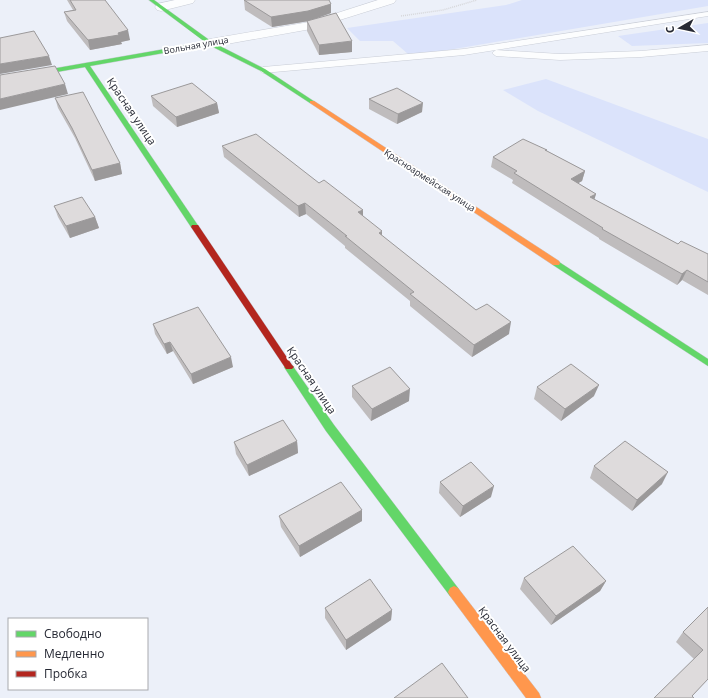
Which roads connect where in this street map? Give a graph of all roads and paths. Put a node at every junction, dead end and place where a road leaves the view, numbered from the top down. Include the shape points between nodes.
1 (189, 0) edge
2 (390, 0) edge
3 (156, 4) edge
4 (708, 14) edge
5 (210, 43) junction
6 (708, 48) edge
7 (464, 52) junction
8 (86, 64) junction
9 (263, 70) junction
10 (0, 80) edge
11 (708, 363) edge
12 (534, 698) edge

1 - 3 street
2 - 5 street, Вольная улица via 311,25
3 - 5 street, Красноармейская улица
4 - 7 lane
5 - 8 street, Вольная улица
5 - 9 street, Красноармейская улица
6 - 7 lane via 560,57
7 - 9 lane
8 - 10 street, Вольная улица
8 - 12 street, Красная улица via 330,428
9 - 11 street, Красноармейская улица

